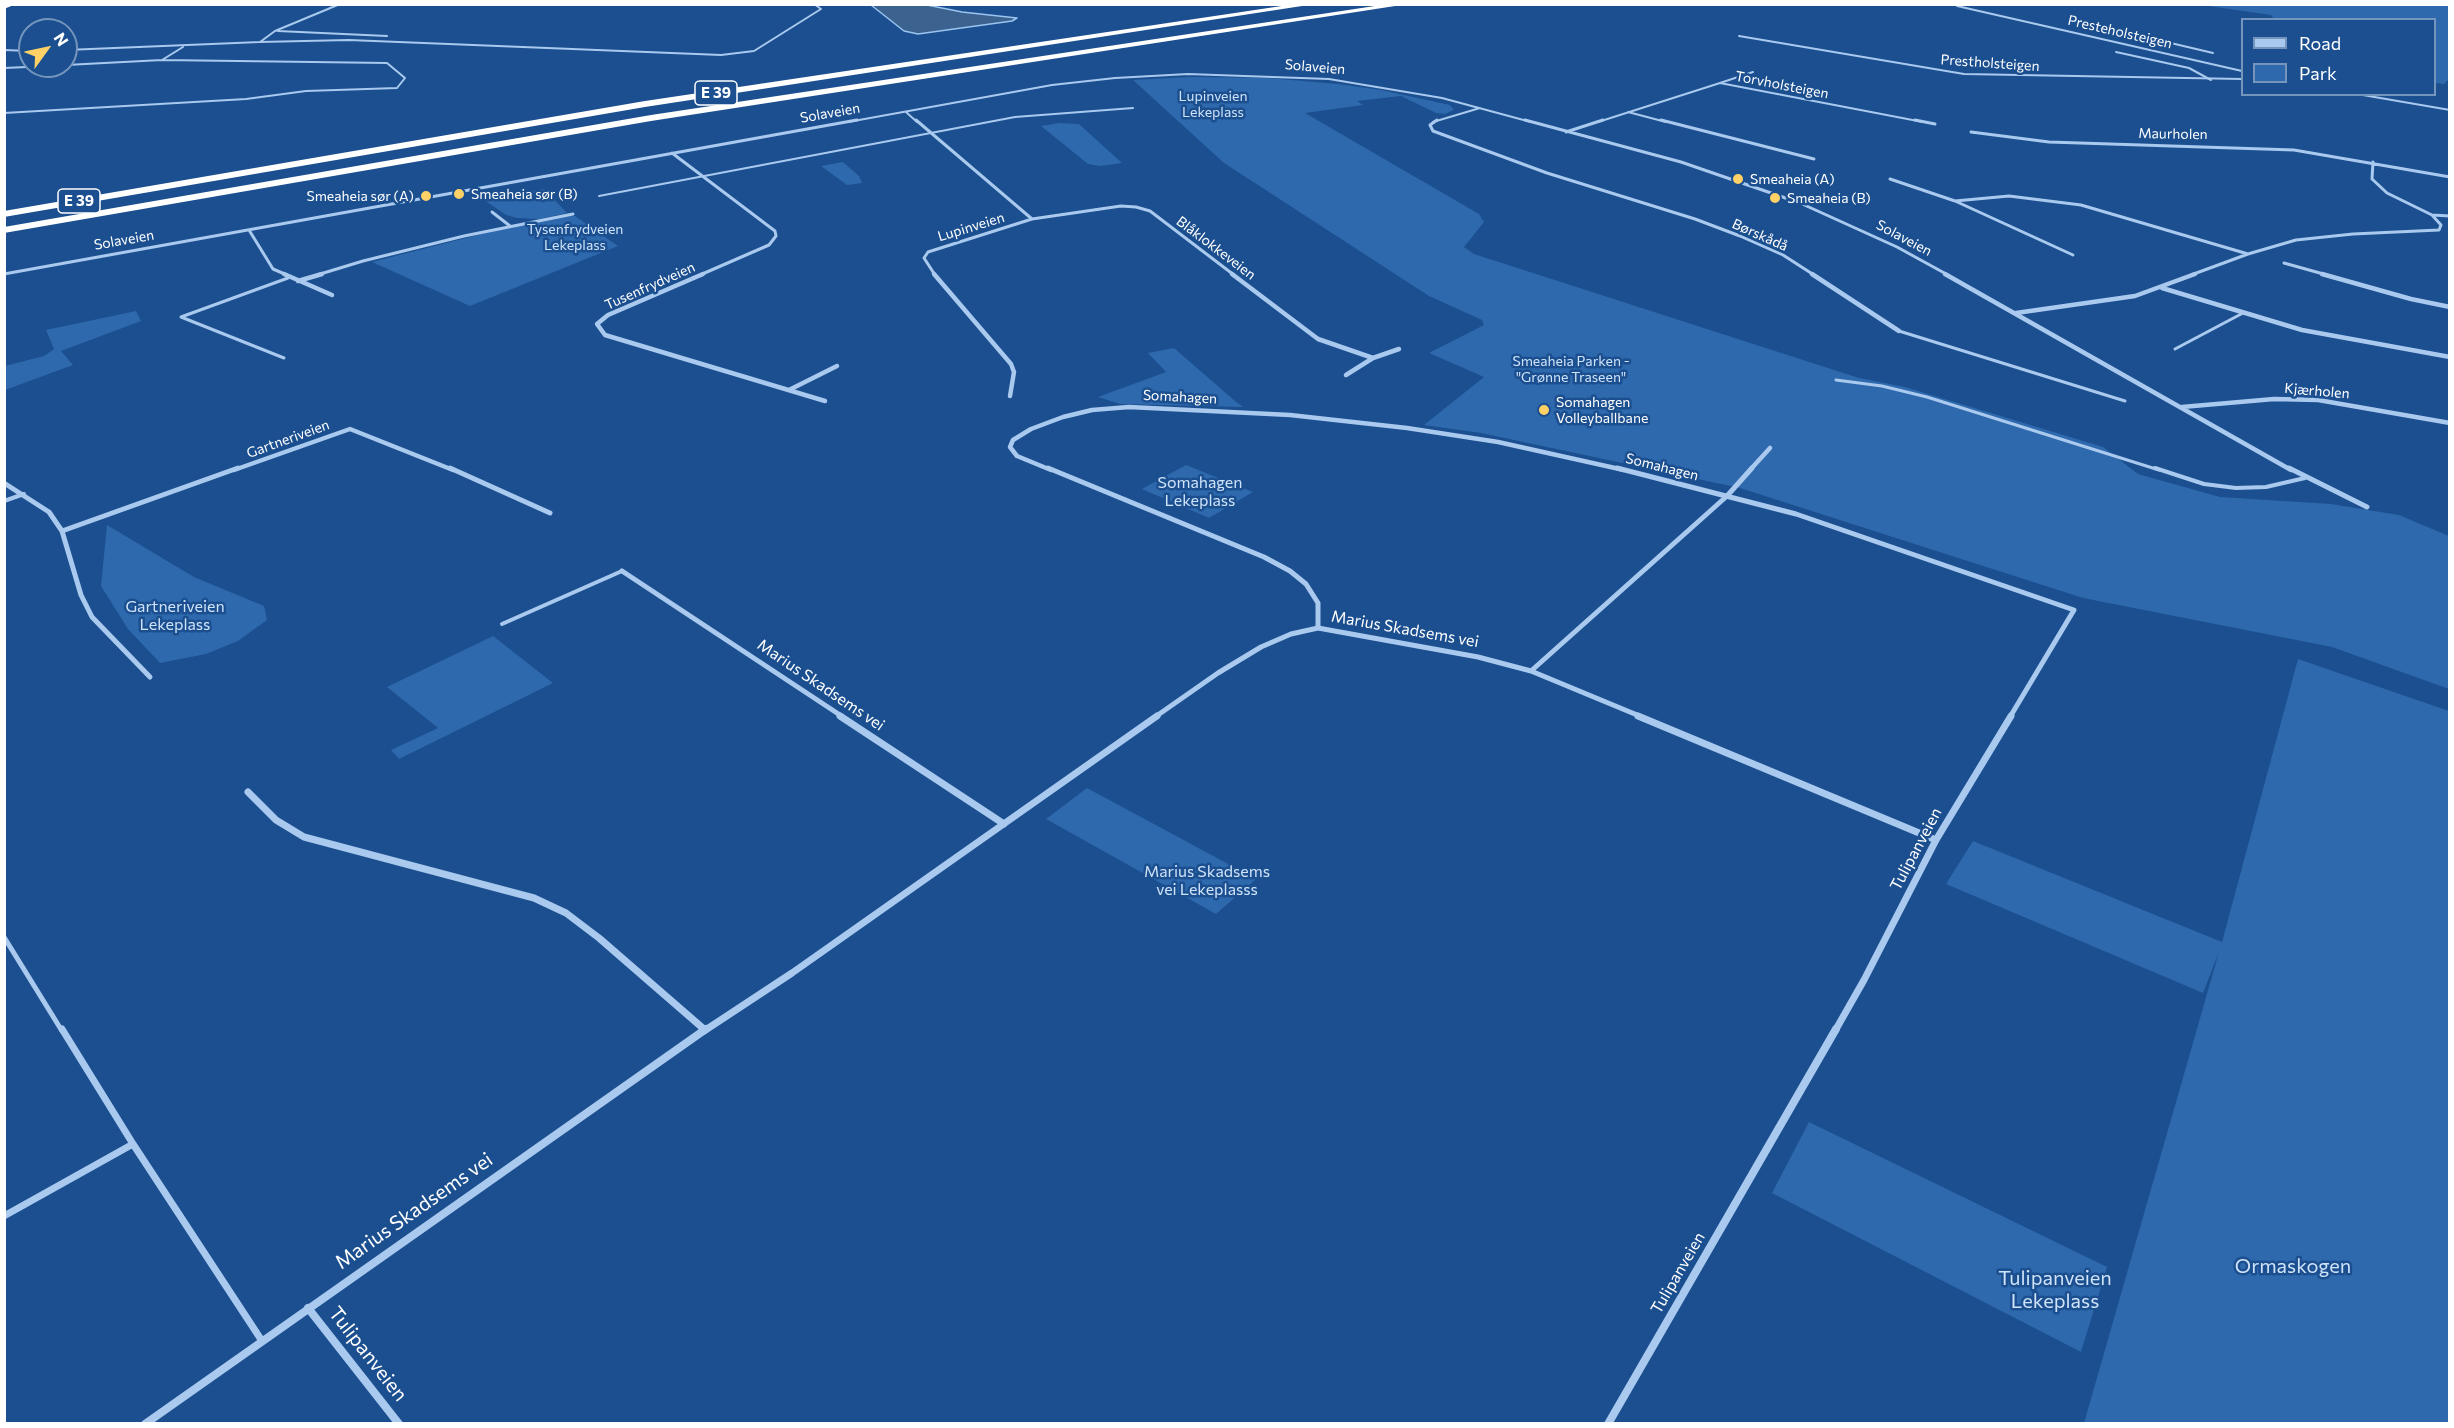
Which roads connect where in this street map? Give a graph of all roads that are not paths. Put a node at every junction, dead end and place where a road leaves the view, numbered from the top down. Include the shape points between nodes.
1 (13, 4) edge
2 (340, 4) edge
3 (814, 4) edge
4 (1312, 4) edge
5 (1406, 4) edge
6 (1957, 6) edge
7 (4, 7) edge
8 (276, 31) junction
9 (387, 36) dead end
10 (1739, 36) dead end
11 (2158, 40) dead end
12 (260, 42) junction
13 (185, 46) junction
14 (78, 50) edge
15 (2116, 52) dead end
16 (2213, 53) dead end
17 (162, 60) junction
18 (78, 64) edge
19 (2241, 71) edge
20 (1753, 72) dead end
21 (2211, 80) junction
22 (2241, 80) edge
23 (1720, 84) junction
24 (2370, 96) edge
25 (1133, 108) dead end
26 (1481, 108) junction
27 (2450, 110) edge
28 (906, 112) junction
29 (1628, 112) junction
30 (4, 114) edge
31 (1935, 124) dead end
32 (932, 132) junction
33 (1566, 132) junction
34 (1971, 132) dead end
35 (672, 153) junction
36 (1814, 159) dead end
37 (2373, 162) junction
38 (700, 176) junction
39 (2450, 177) edge
40 (1890, 179) dead end
41 (599, 196) dead end
42 (1955, 201) junction
43 (492, 212) dead end
44 (4, 214) edge
45 (573, 214) dead end
46 (2432, 215) junction
47 (2450, 216) edge
48 (1032, 219) junction
49 (510, 226) junction
50 (4, 230) edge
51 (249, 230) junction
52 (2248, 254) junction
53 (2073, 255) dead end
54 (2284, 263) dead end
55 (4, 274) edge
56 (288, 278) junction
57 (298, 281) junction
58 (2162, 287) junction
59 (332, 295) dead end
60 (2450, 307) edge
61 (2015, 313) junction
62 (2243, 314) junction
63 (1899, 331) joint
64 (1398, 349) dead end
65 (2175, 349) dead end
66 (2450, 357) edge
67 (284, 358) dead end
68 (1373, 358) junction
69 (837, 366) dead end
70 (1346, 375) dead end
71 (1836, 380) dead end
72 (788, 390) junction
73 (1010, 396) dead end
74 (2125, 400) dead end
75 (825, 401) dead end
76 (2182, 407) junction
77 (2450, 423) edge
78 (1770, 448) dead end
79 (2305, 478) junction
80 (4, 483) edge
81 (24, 494) junction
82 (1727, 496) junction
83 (4, 501) edge
84 (2367, 507) dead end
85 (550, 513) dead end
86 (62, 531) junction
87 (622, 571) joint
88 (502, 624) dead end
89 (1318, 628) junction
90 (1530, 671) junction
91 (150, 677) dead end
92 (248, 792) dead end
93 (1004, 824) junction
94 (1936, 840) junction
95 (4, 938) edge
96 (705, 1030) junction
97 (133, 1144) junction
98 (4, 1216) edge
99 (308, 1308) junction
100 (262, 1341) junction
101 (145, 1424) edge
102 (399, 1424) edge
103 (1608, 1424) edge

1 - 7 highway
2 - 8 lane
3 - 12 lane via 821,9 753,51 721,55 349,40
4 - 44 highway, E 39 via 645,104
5 - 50 highway, E 39 via 651,118
6 - 19 street, Presteholsteigen
8 - 9 lane
8 - 12 lane
10 - 21 street, Prestholsteigen via 1964,74
11 - 16 lane
12 - 13 lane
13 - 14 lane
13 - 17 lane
15 - 21 lane via 2188,68
17 - 18 lane
17 - 30 lane via 387,63 405,78 397,88 306,91 246,99
20 - 23 lane
21 - 22 street, Prestholsteigen
23 - 29 street, Torvholsteigen
23 - 31 street, Torvholsteigen
24 - 27 street
25 - 32 lane via 1042,114
26 - 28 street, Solaveien via 1372,85 1287,76 1154,75 1052,85
26 - 33 street, Solaveien
26 - 63 street, Børskådå via 1430,125 1433,131 1547,173 1740,236 1783,255
28 - 32 street, Lupinveien
28 - 35 street, Solaveien
29 - 33 street, Torvholsteigen
29 - 36 street
32 - 38 lane
32 - 48 street, Lupinveien
33 - 61 street, Solaveien via 1681,162 1800,203 1897,247
34 - 37 street, Maurholen via 2049,142 2262,147
35 - 38 street, Tusenfrydveien
35 - 51 street, Solaveien
37 - 39 street, Maurholen
37 - 46 street via 2372,179 2387,193
38 - 41 lane
38 - 72 street, Tusenfrydveien via 763,220 776,236 758,250 608,315 597,324 605,335
40 - 42 street
42 - 52 street via 2009,196 2073,204
42 - 53 street
43 - 49 street
45 - 49 street
46 - 47 street
46 - 52 street via 2441,225 2439,230 2315,237
48 - 68 street, Blåklokkeveien via 1121,206 1150,211 1318,339
48 - 73 street, Lupinveien via 941,246 924,258 1011,364 1014,372
49 - 57 street via 363,261
51 - 55 street, Solaveien
51 - 56 street via 273,269
52 - 58 street
54 - 60 street
56 - 57 street
56 - 67 lane via 181,316
57 - 59 street
58 - 61 street via 2121,299
58 - 62 street
61 - 76 street, Solaveien
62 - 65 lane
62 - 66 street via 2302,330
63 - 74 lane, Børskådå
64 - 68 street
68 - 70 street
69 - 72 street
71 - 79 lane via 1927,397 2204,484 2266,487
72 - 75 street, Tusenfrydveien
76 - 77 street, Kjærholen via 2274,399 2318,400
76 - 79 street, Solaveien
78 - 82 street
79 - 84 street, Solaveien
80 - 81 street
81 - 83 lane
81 - 86 street via 49,512
82 - 89 street, Somahagen via 1498,442 1290,415 1176,408 1092,410 1030,429 1013,440 1010,447 1017,456 1290,571 1306,584 1318,603
82 - 90 street
82 - 94 street, Tulipanveien via 1796,514 2074,610
85 - 86 street, Gartneriveien via 350,429
86 - 91 street via 81,595 92,616
87 - 88 lane
87 - 93 street, Marius Skadsems vei
89 - 90 street, Marius Skadsems vei via 1478,657
89 - 93 street, Marius Skadsems vei via 1292,634 1244,657
90 - 94 street, Marius Skadsems vei
92 - 96 street via 276,820 304,837 534,898 566,913
93 - 96 street, Marius Skadsems vei
94 - 103 street, Tulipanveien via 1864,980
95 - 97 lane
96 - 99 street, Marius Skadsems vei
97 - 98 lane
97 - 100 lane
99 - 100 street, Marius Skadsems vei
99 - 102 street, Tulipanveien
100 - 101 street, Marius Skadsems vei

